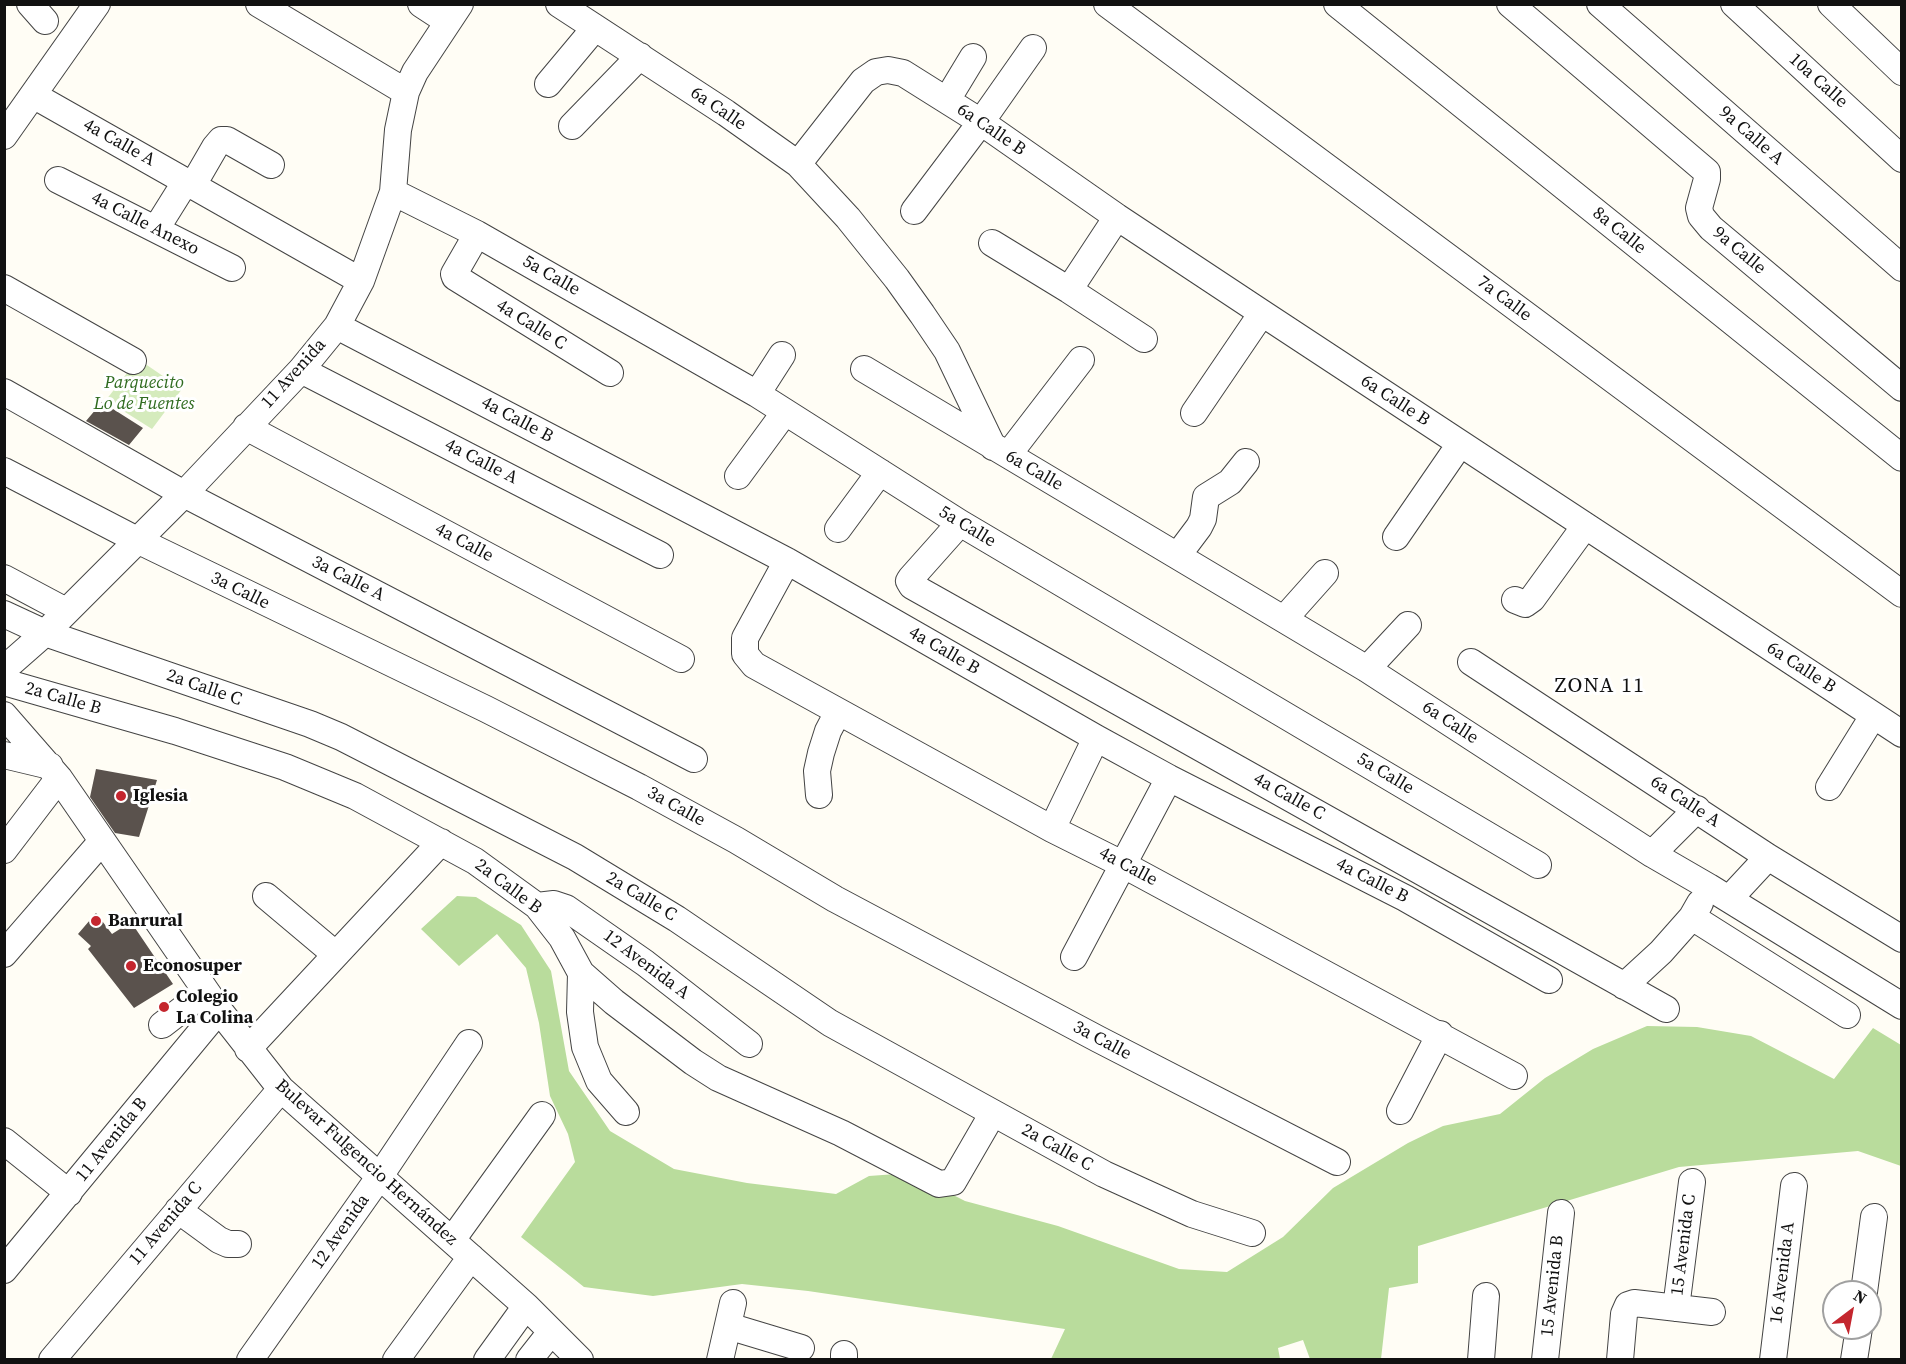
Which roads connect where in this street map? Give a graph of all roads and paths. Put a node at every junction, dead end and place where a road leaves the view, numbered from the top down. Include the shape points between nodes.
1 (97, 4) edge
2 (259, 4) edge
3 (421, 4) edge
4 (559, 4) edge
5 (1107, 4) edge
6 (1337, 4) edge
7 (1510, 4) edge
8 (1600, 4) edge
9 (1734, 4) edge
10 (1831, 4) edge
11 (453, 13) edge
12 (594, 29) junction
13 (1033, 48) dead end
14 (640, 56) junction
15 (973, 57) dead end
16 (1902, 72) edge
17 (548, 84) dead end
18 (406, 92) junction
19 (33, 95) junction
20 (947, 100) junction
21 (981, 122) junction
22 (572, 126) dead end
23 (4, 136) edge
24 (1902, 159) edge
25 (798, 164) junction
26 (271, 165) dead end
27 (58, 180) dead end
28 (190, 183) junction
29 (393, 192) junction
30 (914, 211) dead end
31 (1117, 217) junction
32 (156, 229) junction
33 (477, 234) junction
34 (992, 243) dead end
35 (232, 268) dead end
36 (1902, 268) edge
37 (361, 281) junction
38 (4, 288) edge
39 (1069, 290) junction
40 (1262, 313) junction
41 (337, 326) junction
42 (1144, 339) dead end
43 (782, 355) dead end
44 (1081, 360) dead end
45 (133, 362) dead end
46 (864, 369) dead end
47 (301, 370) junction
48 (610, 373) dead end
49 (1902, 388) edge
50 (4, 392) edge
51 (757, 394) junction
52 (785, 412) junction
53 (1194, 413) dead end
54 (246, 427) junction
55 (1460, 444) junction
56 (1000, 451) junction
57 (1902, 458) edge
58 (1246, 462) dead end
59 (4, 471) edge
60 (880, 472) junction
61 (738, 476) dead end
62 (184, 494) junction
63 (960, 524) junction
64 (1585, 526) junction
65 (838, 529) dead end
66 (1396, 537) dead end
67 (137, 540) junction
68 (660, 555) dead end
69 (1178, 555) junction
70 (788, 561) junction
71 (1325, 573) dead end
72 (4, 578) edge
73 (1902, 594) edge
74 (1515, 600) dead end
75 (66, 611) junction
76 (4, 614) edge
77 (1284, 619) junction
78 (1408, 625) dead end
79 (45, 633) junction
80 (681, 659) dead end
81 (1471, 662) dead end
82 (4, 669) edge
83 (1367, 669) junction
84 (4, 682) edge
85 (838, 712) junction
86 (4, 715) edge
87 (1873, 716) junction
88 (1902, 734) edge
89 (1096, 738) junction
90 (4, 755) edge
91 (694, 759) dead end
92 (55, 772) junction
93 (1169, 777) junction
94 (1829, 786) dead end
95 (819, 795) dead end
96 (1697, 809) junction
97 (1052, 829) junction
98 (102, 841) junction
99 (441, 842) junction
100 (4, 850) edge
101 (1652, 854) junction
102 (1768, 857) junction
103 (1122, 864) junction
104 (1538, 865) dead end
105 (1719, 893) junction
106 (266, 896) dead end
107 (537, 906) junction
108 (1692, 917) junction
109 (1902, 939) edge
110 (4, 954) edge
111 (335, 954) junction
112 (1074, 957) dead end
113 (581, 974) junction
114 (1549, 980) dead end
115 (1624, 986) junction
116 (213, 1001) junction
117 (1902, 1006) edge
118 (1666, 1010) dead end
119 (1847, 1015) dead end
120 (162, 1025) dead end
121 (1440, 1034) junction
122 (470, 1043) dead end
123 (749, 1044) dead end
124 (248, 1049) junction
125 (1514, 1076) dead end
126 (281, 1089) junction
127 (1400, 1111) dead end
128 (626, 1112) dead end
129 (993, 1113) junction
130 (542, 1115) dead end
131 (4, 1141) edge
132 (1337, 1162) dead end
133 (380, 1176) junction
134 (1692, 1182) dead end
135 (1794, 1186) dead end
136 (69, 1192) junction
137 (178, 1210) junction
138 (1561, 1213) dead end
139 (1874, 1217) dead end
140 (1252, 1233) dead end
141 (452, 1240) junction
142 (238, 1244) dead end
143 (471, 1257) junction
144 (4, 1270) edge
145 (1866, 1280) edge
146 (1486, 1296) dead end
147 (526, 1306) junction
148 (1676, 1308) junction
149 (1712, 1312) dead end
150 (551, 1332) junction
151 (1856, 1340) edge
152 (801, 1348) dead end
153 (52, 1359) edge
154 (250, 1359) edge
155 (396, 1359) edge
156 (487, 1359) edge
157 (529, 1359) edge
158 (580, 1359) edge
159 (720, 1359) edge
160 (1480, 1359) edge
161 (1545, 1359) edge
162 (1620, 1359) edge
163 (1773, 1359) edge
164 (1854, 1359) edge

1 - 19 street
2 - 18 street
3 - 11 street
4 - 12 street, 6a Calle
5 - 73 street, 7a Calle
6 - 57 street, 8a Calle
7 - 49 street, 9a Calle via 1707,172 1699,208 1712,228
8 - 36 street, 9a Calle A
9 - 24 street, 10a Calle
10 - 16 street
11 - 18 street, 11 Avenida
12 - 14 street, 6a Calle
12 - 17 street
13 - 21 street
14 - 22 street
14 - 25 street, 6a Calle
15 - 20 street
18 - 29 street, 11 Avenida via 398,130
19 - 23 street
19 - 28 street, 4a Calle A
20 - 21 street, 6a Calle B
20 - 25 street, 6a Calle B via 903,73 876,72 863,81
21 - 30 street
21 - 31 street, 6a Calle B
25 - 56 street, 6a Calle via 848,218 922,314 947,351
26 - 28 street via 221,140
27 - 32 street, 4a Calle Anexo
28 - 32 street
28 - 37 street, 4a Calle A
29 - 33 street, 5a Calle
29 - 37 street, 11 Avenida
31 - 39 street
31 - 40 street, 6a Calle B
32 - 35 street, 4a Calle Anexo
33 - 48 street, 4a Calle C via 454,274 457,279
33 - 51 street, 5a Calle
34 - 39 street
37 - 41 street, 11 Avenida
38 - 45 street
39 - 42 street
40 - 53 street
40 - 55 street, 6a Calle B
41 - 47 street, 11 Avenida
41 - 70 street, 4a Calle B
43 - 51 street
44 - 56 street
46 - 56 street, 6a Calle
47 - 54 street, 11 Avenida
47 - 68 street, 4a Calle A
50 - 62 street, 3a Calle A
51 - 52 street, 5a Calle
52 - 60 street, 5a Calle
52 - 61 street
54 - 62 street, 11 Avenida
54 - 80 street, 4a Calle
55 - 64 street, 6a Calle B
55 - 66 street
56 - 69 street, 6a Calle
58 - 69 street via 1230,483 1206,497 1203,519
59 - 67 street, 3a Calle
60 - 63 street, 5a Calle
60 - 65 street
62 - 67 street, 11 Avenida
62 - 91 street, 3a Calle A
63 - 104 street, 5a Calle
63 - 115 street, 4a Calle C via 911,578 912,586
64 - 74 street via 1533,599 1525,604
64 - 87 street, 6a Calle B
67 - 75 street, 11 Avenida
67 - 132 street, 3a Calle via 639,787 835,899
69 - 77 street, 6a Calle
70 - 85 street, 4a Calle via 745,638 746,654 754,665
70 - 89 street, 4a Calle B
71 - 77 street
72 - 75 street
75 - 79 street, 11 Avenida
76 - 79 street, 2a Calle C
77 - 83 street, 6a Calle
78 - 83 street
79 - 82 street, 11 Avenida
79 - 129 street, 2a Calle C via 341,737 575,857 677,919 830,1023
81 - 96 street, 6a Calle A
83 - 101 street, 6a Calle
84 - 99 street, 2a Calle B via 294,770 355,796
85 - 95 street via 821,753 817,771
85 - 97 street, 4a Calle
86 - 92 street, Bulevar Fulgencio Hernández
87 - 88 street, 6a Calle B
87 - 94 street
89 - 93 street, 4a Calle B
89 - 97 street
90 - 92 street
92 - 98 street, Bulevar Fulgencio Hernández
92 - 100 street
93 - 103 street
93 - 114 street, 4a Calle B via 1405,898
96 - 101 street
96 - 102 street, 6a Calle A
97 - 103 street, 4a Calle
98 - 110 street
98 - 116 street, Bulevar Fulgencio Hernández
99 - 107 street, 2a Calle B via 475,861
99 - 111 street
101 - 105 street, 6a Calle
102 - 105 street
102 - 109 street, 6a Calle A
103 - 112 street
103 - 121 street, 4a Calle
105 - 108 street
105 - 117 street, 6a Calle
106 - 111 street
107 - 113 street, 2a Calle B via 562,938
107 - 123 street, 12 Avenida A via 554,903 566,908
108 - 115 street
108 - 119 street
111 - 124 street
113 - 128 street via 580,1012 585,1047 599,1081
113 - 129 street, 2a Calle B via 718,1078 841,1133 939,1184 953,1182
115 - 118 street, 4a Calle C
116 - 120 street
116 - 124 street, Bulevar Fulgencio Hernández
116 - 136 street, 11 Avenida B
121 - 125 street, 4a Calle
121 - 127 street
122 - 133 street, 12 Avenida
124 - 126 street, Bulevar Fulgencio Hernández
126 - 133 street, Bulevar Fulgencio Hernández
126 - 137 street, 11 Avenida C
129 - 140 street, 2a Calle C via 1104,1174 1192,1214
130 - 141 street
131 - 136 street
133 - 141 street, Bulevar Fulgencio Hernández
133 - 154 street, 12 Avenida
134 - 148 street, 15 Avenida C
135 - 163 street, 16 Avenida A
136 - 144 street, 11 Avenida B
137 - 142 street via 219,1240
137 - 153 street, 11 Avenida C
138 - 161 street, 15 Avenida B
139 - 145 street
141 - 143 street, Bulevar Fulgencio Hernández
143 - 147 street, Bulevar Fulgencio Hernández
143 - 155 street
146 - 160 street
147 - 150 street, Bulevar Fulgencio Hernández
147 - 156 street
148 - 149 street
148 - 162 street via 1628,1305
150 - 157 street
150 - 158 street, Bulevar Fulgencio Hernández
151 - 164 street
152 - 159 street via 731,1315

